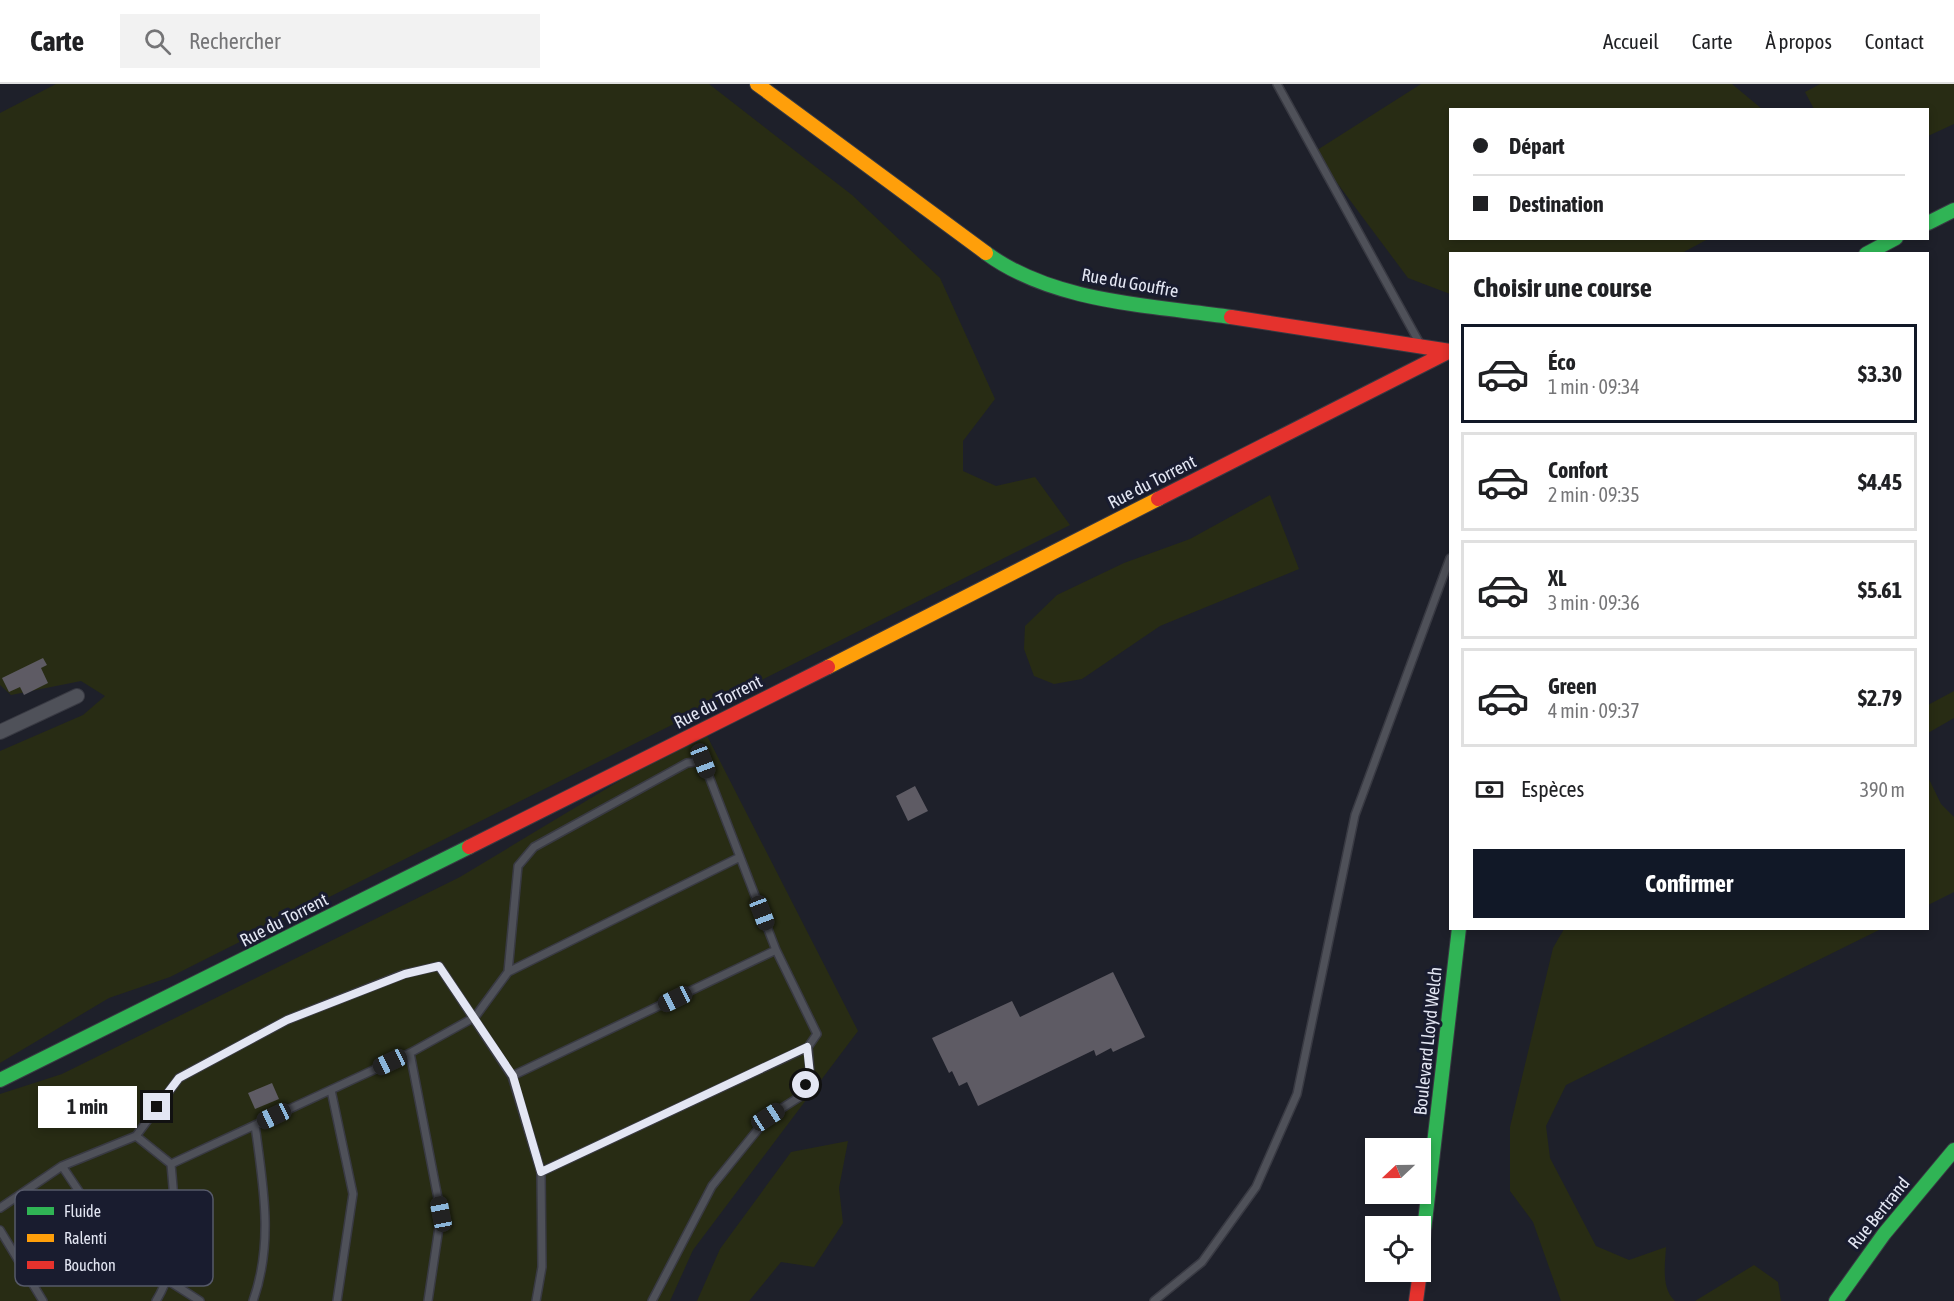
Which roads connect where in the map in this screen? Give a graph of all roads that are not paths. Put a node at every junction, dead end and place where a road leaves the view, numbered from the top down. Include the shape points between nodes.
1 (757, 84) edge
2 (1277, 84) edge
3 (1954, 210) edge
4 (1929, 222) edge
5 (1892, 240) edge
6 (1870, 252) edge
7 (1421, 347) junction
8 (1449, 352) edge
9 (1449, 353) edge
10 (1449, 561) edge
11 (77, 696) dead end
12 (0, 732) edge
13 (740, 857) junction
14 (1459, 930) edge
15 (776, 950) junction
16 (508, 972) junction
17 (475, 1017) junction
18 (807, 1047) junction
19 (410, 1053) junction
20 (513, 1076) junction
21 (0, 1080) edge
22 (331, 1090) junction
23 (255, 1125) junction
24 (136, 1136) junction
25 (1954, 1150) edge
26 (171, 1164) junction
27 (62, 1166) junction
28 (541, 1172) junction
29 (27, 1190) edge
30 (78, 1190) edge
31 (173, 1190) edge
32 (15, 1198) edge
33 (0, 1208) edge
34 (1426, 1216) edge
35 (0, 1230) edge
36 (15, 1255) edge
37 (1419, 1282) edge
38 (34, 1286) edge
39 (165, 1286) edge
40 (175, 1286) edge
41 (43, 1301) edge
42 (156, 1301) edge
43 (200, 1301) edge
44 (253, 1301) edge
45 (338, 1301) edge
46 (428, 1301) edge
47 (536, 1301) edge
48 (652, 1301) edge
49 (1154, 1301) edge
50 (1416, 1301) edge
51 (1836, 1301) edge

1 - 7 street, Rue du Gouffre via 992,257 1035,279 1084,295
2 - 7 lane
3 - 4 street
5 - 6 street
7 - 8 street, Rue du Gouffre
9 - 21 street, Rue du Torrent via 704,730
10 - 49 lane via 1354,815 1297,1095 1256,1187 1202,1262
11 - 12 street
13 - 15 lane
13 - 16 lane
13 - 16 lane via 703,761 687,763 534,847 518,866
14 - 34 street, Boulevard Lloyd Welch
15 - 18 lane via 817,1034
15 - 20 lane
16 - 17 lane
17 - 19 lane
17 - 20 lane
17 - 24 lane via 439,966 405,974 287,1020 179,1078
18 - 28 lane
18 - 48 lane via 810,1074 801,1096 768,1117 712,1186
19 - 22 lane
19 - 46 lane via 441,1214
20 - 28 lane
22 - 23 lane
22 - 45 lane via 352,1194
23 - 26 lane
23 - 44 lane via 266,1211 263,1272
24 - 26 lane
24 - 27 lane
25 - 51 street, Rue Bertrand via 1884,1234
26 - 31 lane
27 - 29 lane
27 - 30 lane
28 - 47 lane via 542,1267
32 - 33 lane
35 - 36 lane
37 - 50 street
38 - 41 lane
39 - 42 lane
40 - 43 lane

